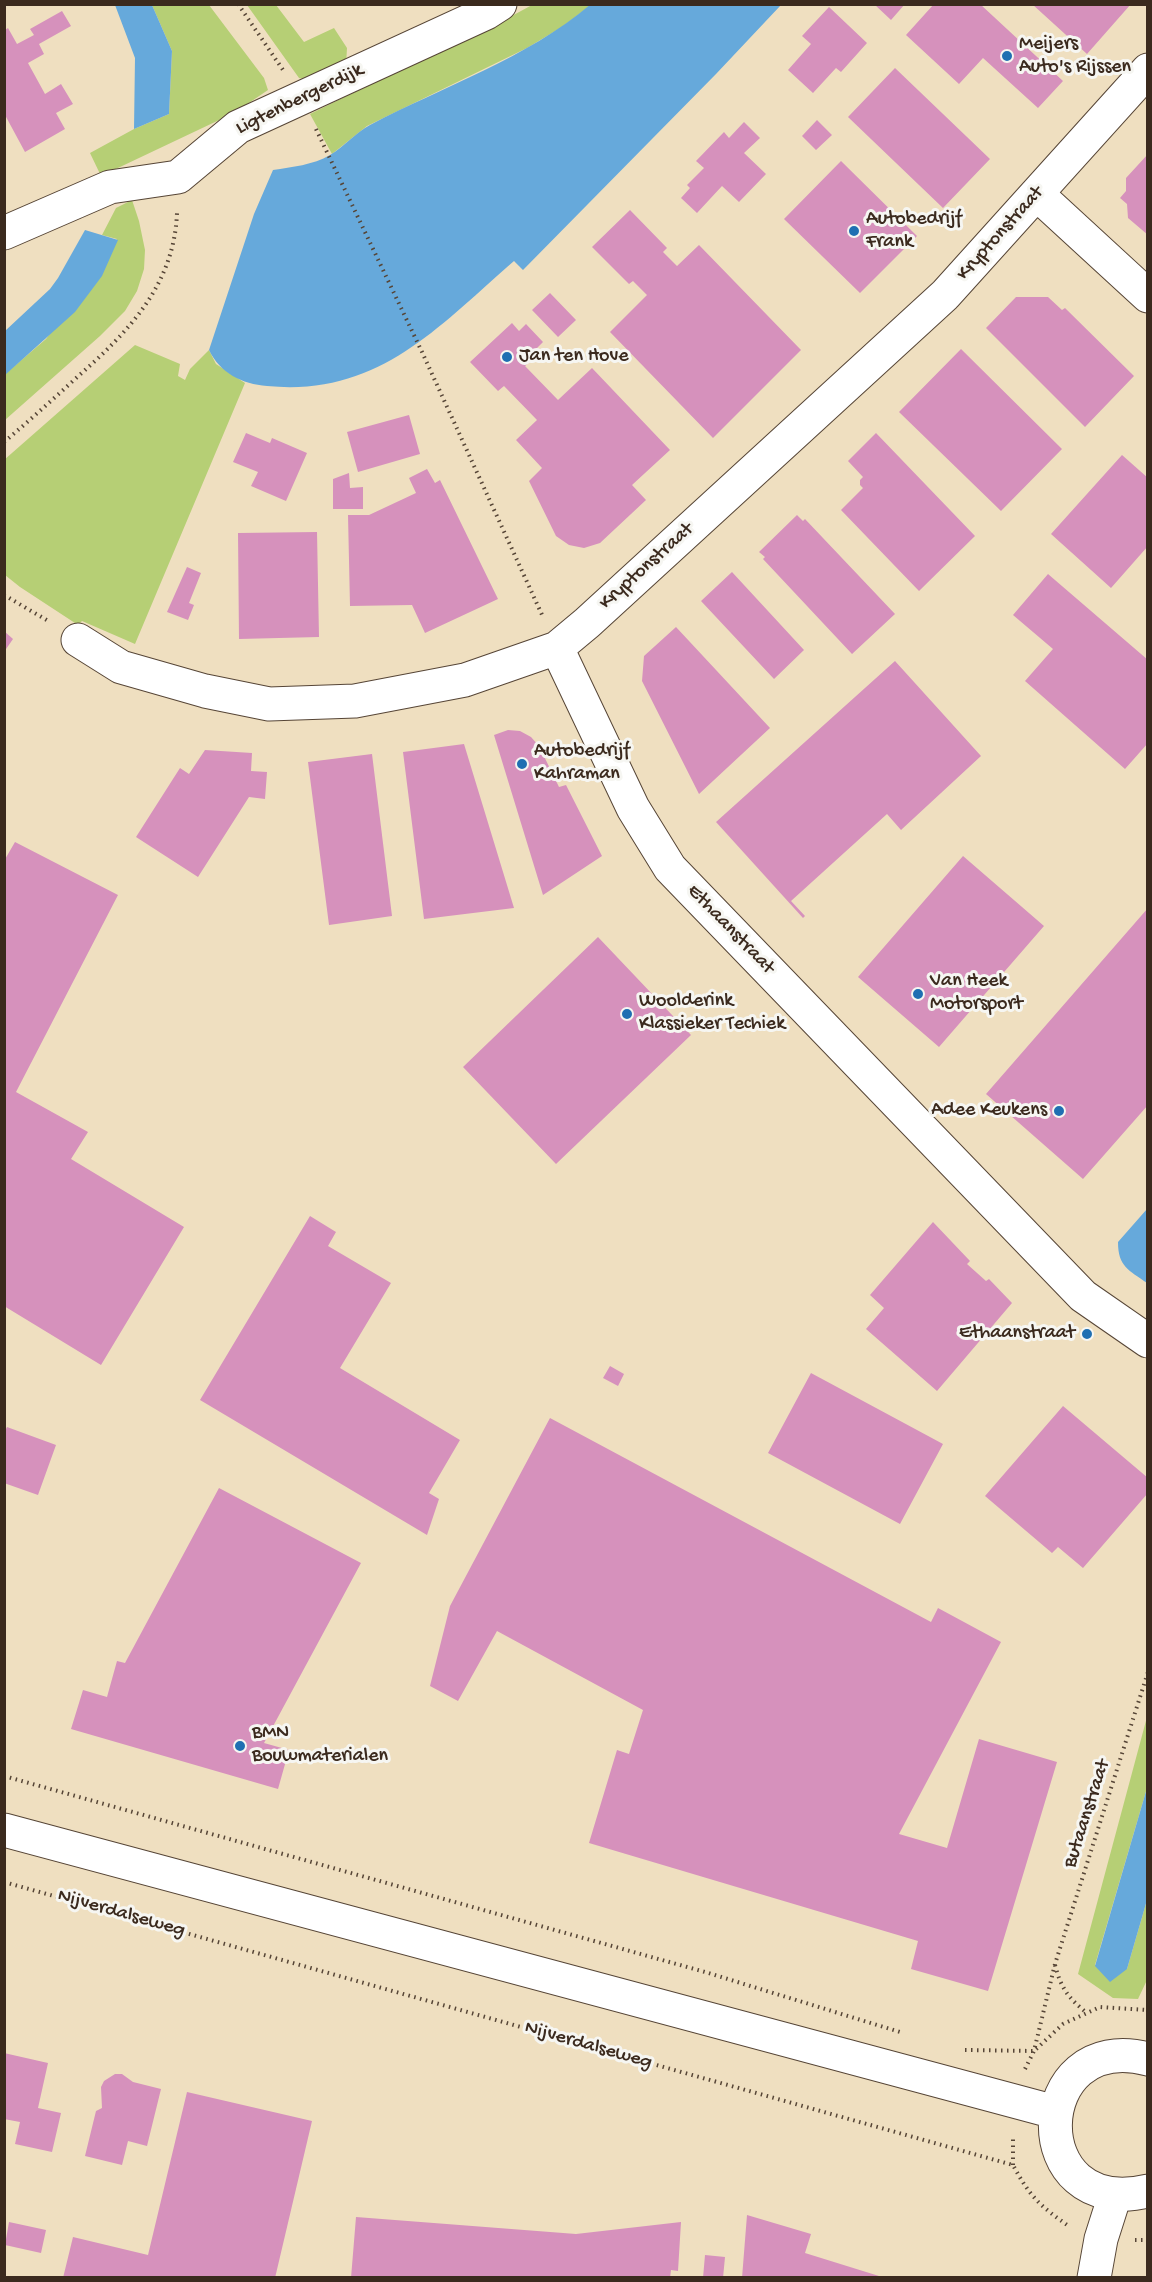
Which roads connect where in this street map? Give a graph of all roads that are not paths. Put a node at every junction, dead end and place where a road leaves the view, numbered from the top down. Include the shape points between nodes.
1 (500, 4) edge
2 (1148, 70) edge
3 (1037, 194) junction
4 (8, 222) edge
5 (1148, 296) edge
6 (78, 640) road end
7 (557, 648) junction
8 (1148, 1341) edge
9 (4, 1830) edge
10 (1148, 2059) edge
11 (1055, 2112) junction
12 (1148, 2191) edge
13 (1114, 2195) junction
14 (1094, 2277) edge

1 - 4 street, Ligtenbergerdijk via 238,127 178,177 110,187
2 - 3 street, Kryptonstraat
3 - 5 street
3 - 7 street, Kryptonstraat via 945,295
6 - 7 street, Kryptonstraat via 121,668 269,704 355,701 465,680
7 - 8 street, Ethaanstraat via 633,808 670,868 1083,1296
9 - 11 street
10 - 11 street via 1118,2055 1092,2062 1067,2084
11 - 13 street via 1056,2143 1064,2162 1078,2179
12 - 13 street
13 - 14 street

